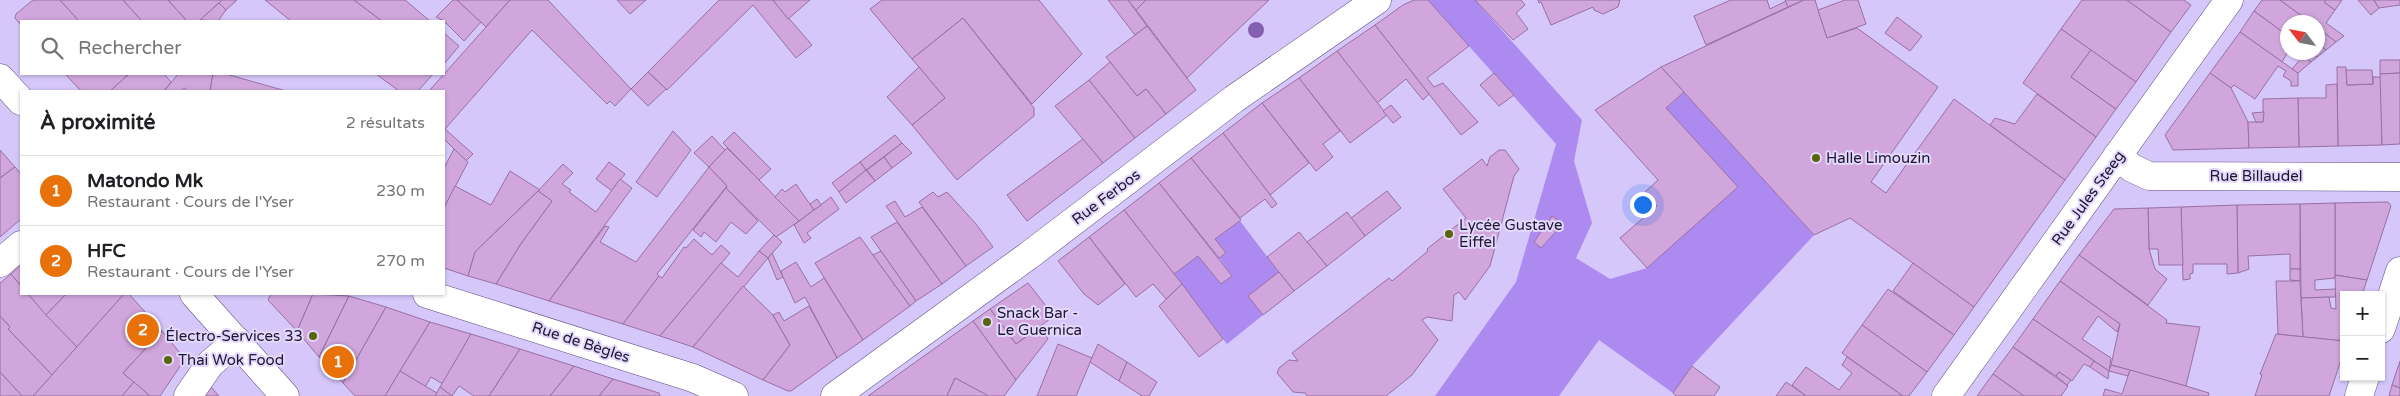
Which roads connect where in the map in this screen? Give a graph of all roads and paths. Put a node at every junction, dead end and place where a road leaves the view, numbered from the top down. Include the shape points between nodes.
1 (1377, 0) edge
2 (2230, 0) edge
3 (0, 78) edge
4 (20, 100) edge
5 (2118, 156) junction
6 (2400, 177) edge
7 (20, 246) edge
8 (0, 263) edge
9 (2400, 271) edge
10 (195, 295) edge
11 (430, 295) edge
12 (2385, 317) edge
13 (237, 341) junction
14 (2365, 381) edge
15 (685, 387) edge
16 (188, 396) edge
17 (285, 396) edge
18 (734, 396) edge
19 (835, 396) edge
20 (1946, 396) edge
21 (2359, 396) edge

1 - 19 street, Rue Ferbos via 1234,99 1028,256
2 - 5 street, Rue Jules Steeg
3 - 4 street
5 - 6 street, Rue Billaudel via 2149,176
5 - 20 street, Rue Jules Steeg
7 - 8 street
9 - 12 street
10 - 13 street
11 - 15 street, Rue de Bègles
13 - 16 street via 210,364
13 - 17 street
14 - 21 street
15 - 18 street, Rue de Bègles

